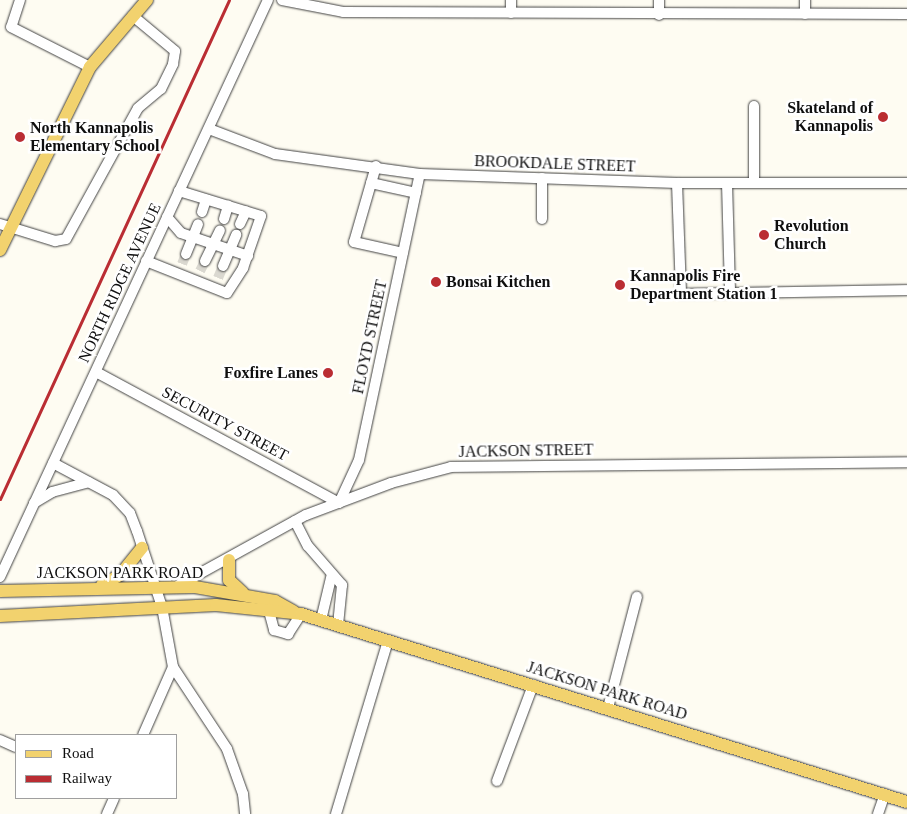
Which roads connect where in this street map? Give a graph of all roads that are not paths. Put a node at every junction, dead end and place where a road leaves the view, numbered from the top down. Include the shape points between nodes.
1 (20, 0) edge
2 (147, 0) edge
3 (268, 0) edge
4 (282, 0) edge
5 (511, 0) edge
6 (659, 0) edge
7 (805, 0) edge
8 (511, 13) junction
9 (805, 14) junction
10 (907, 14) edge
11 (659, 15) junction
12 (133, 16) junction
13 (90, 67) junction
14 (754, 106) dead end
15 (209, 129) junction
16 (376, 166) junction
17 (420, 174) junction
18 (542, 178) junction
19 (371, 183) junction
20 (677, 183) junction
21 (727, 183) junction
22 (754, 183) junction
23 (907, 184) edge
24 (179, 191) junction
25 (416, 193) junction
26 (206, 200) junction
27 (228, 206) junction
28 (246, 211) junction
29 (202, 212) dead end
30 (167, 217) junction
31 (224, 219) dead end
32 (542, 219) dead end
33 (198, 224) dead end
34 (240, 224) dead end
35 (5, 226) edge
36 (220, 230) dead end
37 (236, 235) dead end
38 (193, 238) junction
39 (213, 244) junction
40 (0, 250) edge
41 (230, 250) junction
42 (403, 253) junction
43 (186, 254) tunnel mouth
44 (248, 256) junction
45 (205, 260) tunnel mouth
46 (146, 261) junction
47 (223, 266) tunnel mouth
48 (200, 271) tunnel mouth
49 (218, 278) tunnel mouth
50 (195, 281) junction
51 (214, 288) junction
52 (907, 290) edge
53 (730, 293) junction
54 (96, 372) junction
55 (907, 462) edge
56 (54, 463) junction
57 (88, 482) junction
58 (33, 503) junction
59 (339, 503) junction
60 (295, 522) junction
61 (142, 548) junction
62 (229, 560) junction
63 (2, 572) edge
64 (332, 574) junction
65 (155, 586) junction
66 (172, 586) junction
67 (92, 587) junction
68 (0, 591) edge
69 (246, 594) junction
70 (637, 597) dead end
71 (162, 607) junction
72 (269, 611) junction
73 (299, 613) junction
74 (0, 616) edge
75 (321, 620) junction
76 (338, 625) junction
77 (388, 641) junction
78 (173, 667) junction
79 (533, 685) junction
80 (608, 708) junction
81 (143, 734) edge
82 (0, 740) edge
83 (15, 747) edge
84 (497, 781) dead end
85 (885, 794) junction
86 (114, 799) edge
87 (907, 802) edge
88 (107, 814) edge
89 (245, 814) edge
90 (336, 814) edge
91 (878, 814) edge

1 - 13 street via 11,27
2 - 12 main road
3 - 15 street, NORTH RIDGE AVENUE
4 - 8 street via 343,12
5 - 8 street
6 - 11 street
7 - 9 street
8 - 11 street
9 - 10 street
9 - 11 street
12 - 13 main road
12 - 35 street via 176,51 161,89 138,108 66,239 55,241
13 - 35 main road
14 - 22 street
15 - 16 street, BROOKDALE STREET via 275,154
15 - 24 street, NORTH RIDGE AVENUE
16 - 17 street, BROOKDALE STREET
16 - 19 street
17 - 18 street, BROOKDALE STREET
17 - 25 street, FLOYD STREET
18 - 20 street, BROOKDALE STREET
18 - 32 street
19 - 25 street
19 - 42 street via 354,242
20 - 21 street, BROOKDALE STREET
20 - 53 street via 681,294
21 - 22 street, BROOKDALE STREET
21 - 53 street
22 - 23 street, BROOKDALE STREET
24 - 26 street
24 - 30 street, NORTH RIDGE AVENUE
25 - 42 street, FLOYD STREET
26 - 27 street
26 - 29 street
27 - 28 street
27 - 31 street
28 - 34 street
28 - 44 street via 261,216
30 - 38 street via 181,233
30 - 46 street, NORTH RIDGE AVENUE
33 - 38 street
35 - 40 main road
36 - 39 street
37 - 41 street
38 - 39 street
38 - 43 street
39 - 41 street
39 - 45 street
41 - 44 street
41 - 47 street
42 - 59 street, FLOYD STREET via 359,460
44 - 51 street via 227,293
46 - 50 street via 180,269
46 - 54 street, NORTH RIDGE AVENUE
48 - 50 street
49 - 51 street
50 - 51 street
52 - 53 street
54 - 56 street, NORTH RIDGE AVENUE
54 - 59 street, SECURITY STREET
55 - 59 street, JACKSON STREET via 450,467
56 - 57 street
56 - 58 street, NORTH RIDGE AVENUE
57 - 58 street via 52,492
57 - 61 street via 123,504
58 - 63 street, NORTH RIDGE AVENUE
59 - 60 street, JACKSON STREET
60 - 62 street, JACKSON STREET
60 - 64 street via 308,546
61 - 65 street
61 - 67 main road via 112,581
62 - 66 street, JACKSON STREET via 192,581
62 - 69 main road via 228,580
64 - 75 street
64 - 76 street via 342,585 344,596
65 - 66 main road, JACKSON PARK ROAD
65 - 67 main road, JACKSON PARK ROAD
65 - 71 street
66 - 69 main road, JACKSON PARK ROAD
67 - 68 main road, JACKSON PARK ROAD
69 - 73 main road, JACKSON PARK ROAD via 275,601
70 - 80 street
71 - 72 main road, JACKSON PARK ROAD via 232,605
71 - 74 main road, JACKSON PARK ROAD
71 - 78 street
72 - 73 main road, JACKSON PARK ROAD
72 - 73 street via 274,630 288,634
73 - 75 main road, JACKSON PARK ROAD
75 - 76 main road, JACKSON PARK ROAD
76 - 77 main road, JACKSON PARK ROAD
77 - 79 main road, JACKSON PARK ROAD
77 - 90 street
78 - 81 street
78 - 89 street via 227,750 243,794
79 - 80 main road, JACKSON PARK ROAD
79 - 84 street
80 - 85 main road, JACKSON PARK ROAD
82 - 83 street
85 - 87 main road, JACKSON PARK ROAD
85 - 91 street
86 - 88 street

